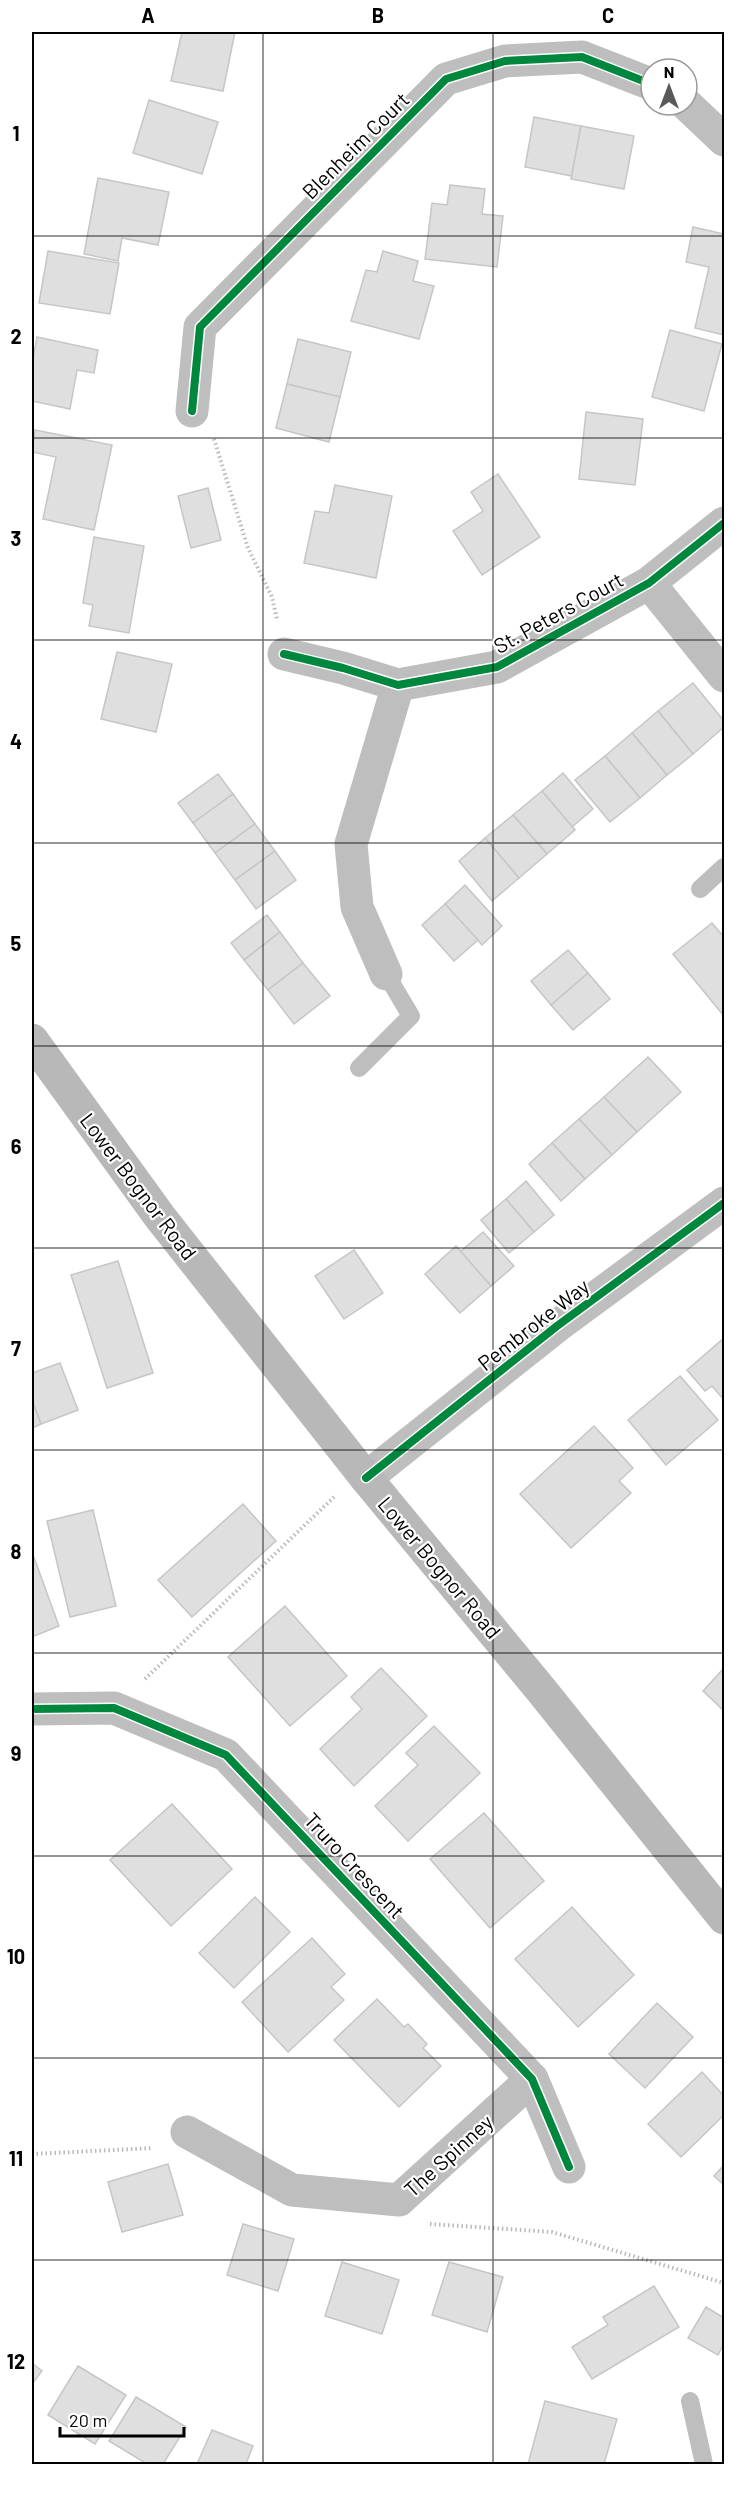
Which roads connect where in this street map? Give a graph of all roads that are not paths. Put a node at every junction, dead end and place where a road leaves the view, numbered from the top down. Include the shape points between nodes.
1 (639, 79) edge
2 (699, 116) edge
3 (724, 140) edge
4 (192, 411) road end
5 (724, 523) edge
6 (649, 583) junction
7 (284, 654) road end
8 (724, 675) edge
9 (398, 686) junction
10 (724, 867) edge
11 (700, 889) dead end
12 (386, 975) joint
13 (32, 1040) edge
14 (359, 1068) dead end
15 (724, 1203) edge
16 (353, 1485) junction
17 (32, 1709) edge
18 (724, 1918) edge
19 (532, 2079) junction
20 (187, 2132) dead end
21 (569, 2167) dead end
22 (690, 2401) dead end
23 (704, 2464) edge

1 - 4 street, Blenheim Court via 582,57 505,61 446,79 200,327
2 - 3 street
5 - 6 street, St. Peters Court
6 - 8 street
6 - 9 street, St. Peters Court via 497,667
7 - 9 street, St. Peters Court
9 - 12 street via 351,844 357,907
10 - 11 lane
12 - 14 lane via 411,1016
13 - 16 main road, Lower Bognor Road
15 - 16 street, Pembroke Way via 557,1326
16 - 18 main road, Lower Bognor Road via 542,1691
17 - 19 street, Truro Crescent via 114,1708 226,1755
19 - 20 street, The Spinney via 399,2200 292,2190
19 - 21 street, Truro Crescent
22 - 23 lane

